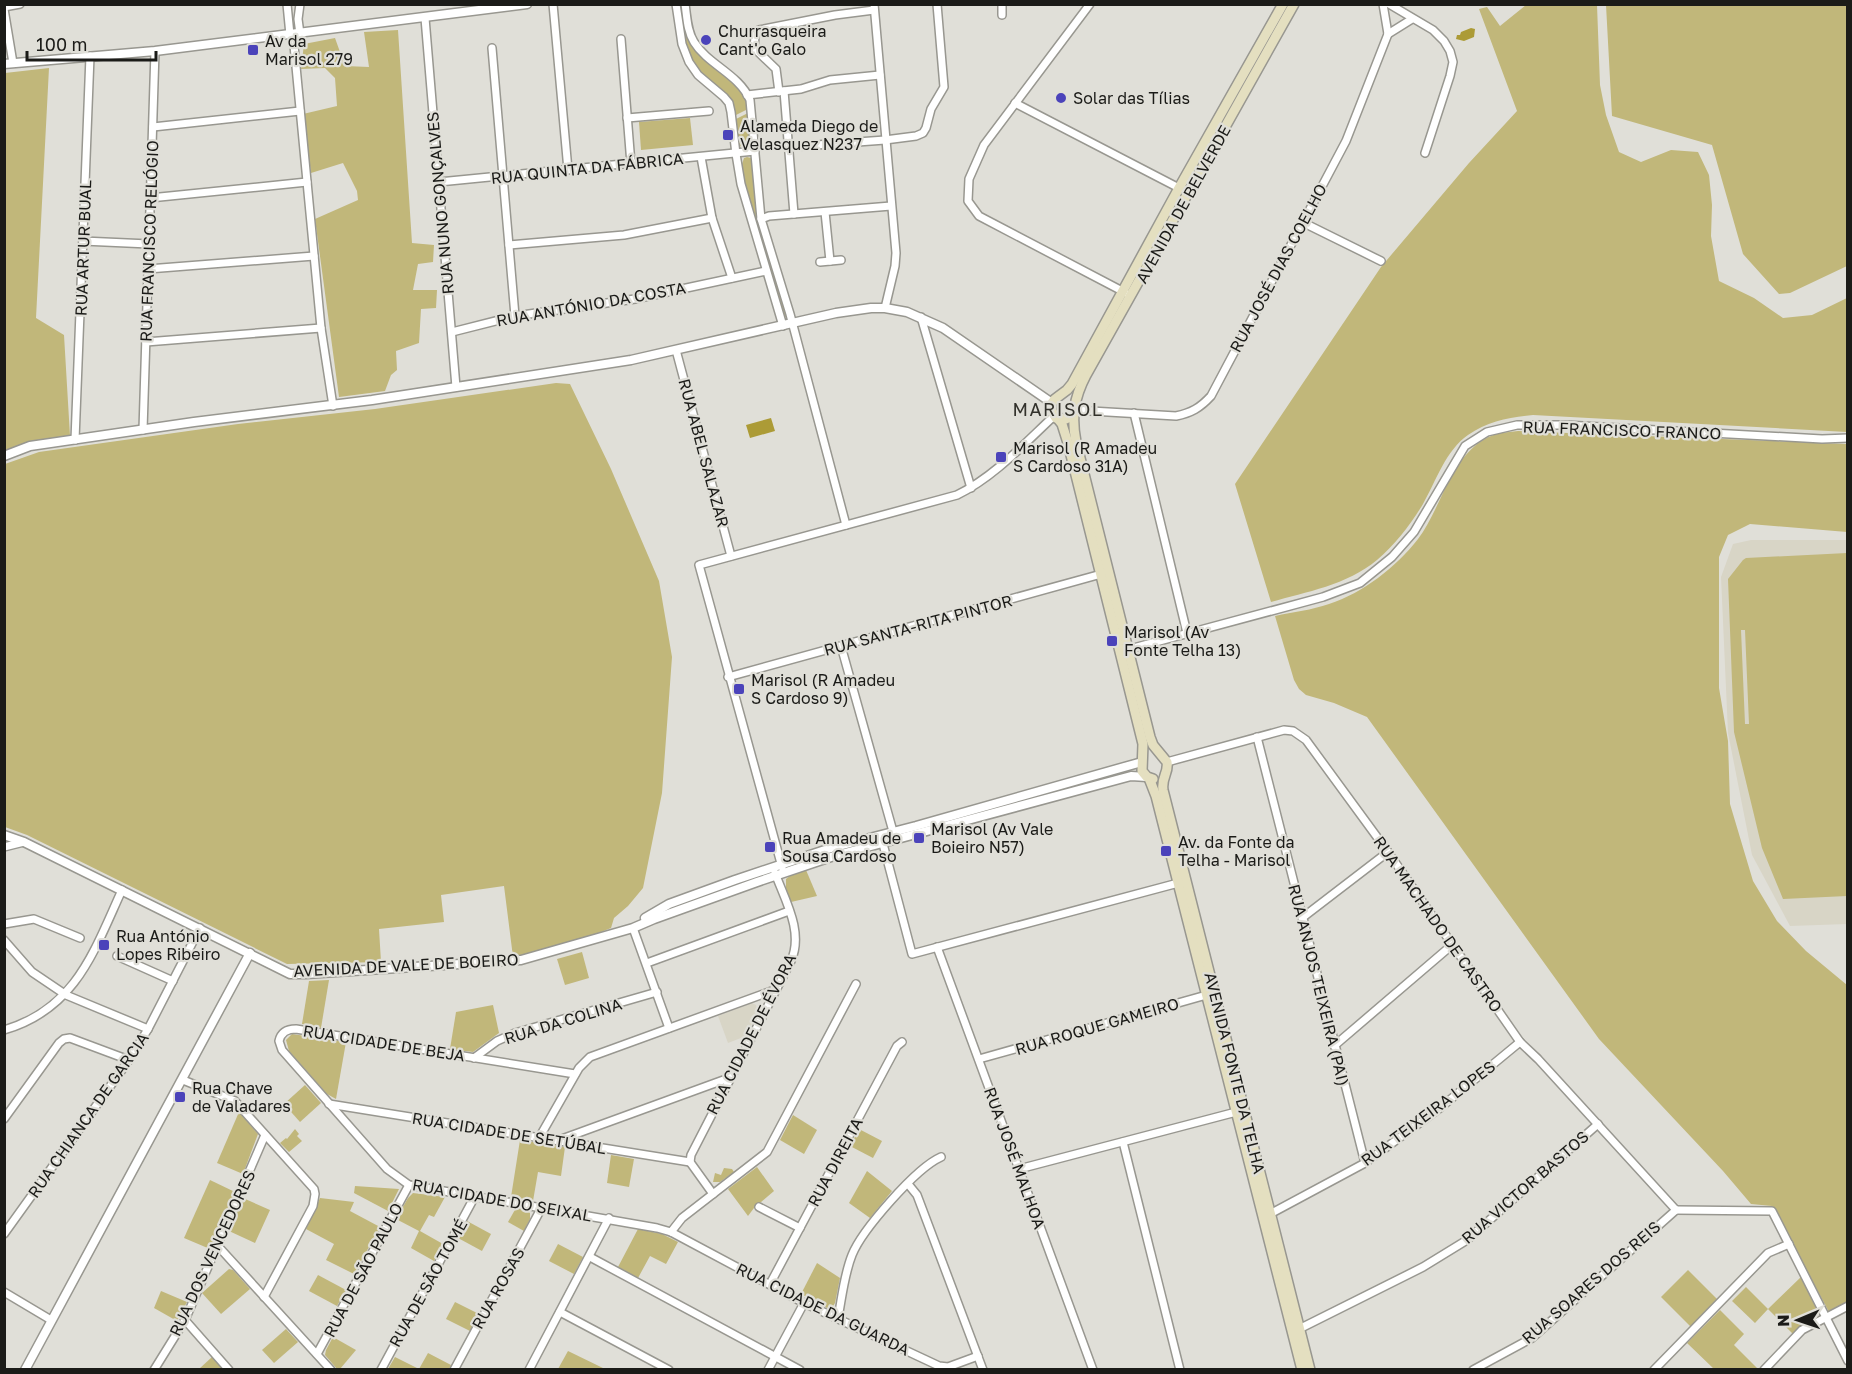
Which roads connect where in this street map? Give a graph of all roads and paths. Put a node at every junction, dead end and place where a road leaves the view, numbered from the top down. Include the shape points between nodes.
1 (20, 4) edge
2 (287, 4) edge
3 (300, 4) edge
4 (527, 4) edge
5 (553, 4) edge
6 (676, 4) edge
7 (686, 4) edge
8 (937, 4) edge
9 (1002, 4) edge
10 (1090, 4) edge
11 (1283, 4) edge
12 (1294, 4) edge
13 (1383, 4) edge
14 (1389, 4) edge
15 (504, 6) edge
16 (874, 7) edge
17 (4, 8) edge
18 (1002, 15) dead end
19 (425, 18) junction
20 (1412, 20) junction
21 (294, 34) junction
22 (1388, 34) junction
23 (621, 39) dead end
24 (492, 48) dead end
25 (155, 51) junction
26 (90, 56) junction
27 (9, 64) edge
28 (880, 75) junction
29 (782, 92) junction
30 (747, 95) junction
31 (1015, 103) junction
32 (300, 111) junction
33 (709, 111) dead end
34 (627, 117) junction
35 (153, 127) junction
36 (885, 140) junction
37 (789, 147) junction
38 (755, 151) junction
39 (1425, 153) dead end
40 (736, 154) junction
41 (701, 157) junction
42 (631, 164) junction
43 (568, 170) junction
44 (503, 176) junction
45 (307, 182) junction
46 (439, 182) junction
47 (1179, 188) junction
48 (150, 198) junction
49 (891, 206) junction
50 (825, 212) junction
51 (795, 214) junction
52 (712, 218) junction
53 (761, 219) junction
54 (1302, 222) junction
55 (83, 241) junction
56 (149, 244) junction
57 (509, 245) junction
58 (314, 256) junction
59 (842, 260) dead end
60 (830, 261) junction
61 (1381, 261) dead end
62 (820, 262) dead end
63 (148, 269) junction
64 (766, 271) junction
65 (732, 278) junction
66 (1127, 294) junction
67 (885, 308) junction
68 (515, 316) junction
69 (921, 317) junction
70 (787, 325) junction
71 (321, 328) junction
72 (452, 332) junction
73 (146, 342) junction
74 (676, 350) junction
75 (456, 387) junction
76 (1056, 400) junction
77 (333, 406) junction
78 (1073, 410) junction
79 (1134, 413) junction
80 (1056, 418) junction
81 (143, 430) junction
82 (1848, 438) edge
83 (75, 440) junction
84 (4, 456) edge
85 (971, 488) junction
86 (846, 525) junction
87 (731, 556) junction
88 (1104, 573) junction
89 (1187, 633) junction
90 (841, 646) junction
91 (1124, 651) junction
92 (728, 677) junction
93 (1257, 737) junction
94 (1164, 758) junction
95 (1142, 760) junction
96 (1164, 776) junction
97 (1148, 778) junction
98 (4, 835) edge
99 (895, 836) junction
100 (882, 839) junction
101 (24, 842) junction
102 (4, 847) edge
103 (1388, 852) junction
104 (779, 870) junction
105 (1182, 882) junction
106 (122, 890) junction
107 (789, 911) junction
108 (1302, 918) junction
109 (4, 924) edge
110 (633, 927) junction
111 (200, 928) junction
112 (80, 938) dead end
113 (4, 940) edge
114 (1452, 945) junction
115 (937, 947) junction
116 (250, 953) junction
117 (117, 956) dead end
118 (647, 963) junction
119 (173, 981) junction
120 (856, 984) dead end
121 (777, 989) junction
122 (657, 992) junction
123 (1211, 994) junction
124 (66, 995) junction
125 (669, 1028) junction
126 (148, 1029) junction
127 (4, 1030) edge
128 (902, 1042) dead end
129 (1520, 1042) junction
130 (1334, 1046) junction
131 (474, 1058) junction
132 (979, 1059) junction
133 (129, 1060) junction
134 (575, 1074) junction
135 (729, 1078) junction
136 (183, 1080) junction
137 (329, 1104) junction
138 (1240, 1111) junction
139 (4, 1119) edge
140 (1598, 1124) junction
141 (265, 1135) junction
142 (539, 1138) junction
143 (557, 1140) junction
144 (1123, 1142) junction
145 (941, 1157) dead end
146 (690, 1162) junction
147 (1365, 1163) junction
148 (1019, 1169) junction
149 (908, 1184) junction
150 (409, 1185) junction
151 (713, 1194) junction
152 (475, 1196) junction
153 (542, 1207) junction
154 (759, 1207) dead end
155 (1676, 1210) junction
156 (1270, 1214) junction
157 (609, 1218) junction
158 (800, 1227) junction
159 (671, 1232) junction
160 (4, 1234) edge
161 (1789, 1244) junction
162 (217, 1245) junction
163 (590, 1257) junction
164 (770, 1284) junction
165 (4, 1292) edge
166 (264, 1297) junction
167 (804, 1303) junction
168 (1848, 1306) edge
169 (560, 1312) junction
170 (1826, 1317) junction
171 (838, 1318) junction
172 (51, 1320) junction
173 (185, 1320) junction
174 (1296, 1331) junction
175 (317, 1354) junction
176 (775, 1356) junction
177 (978, 1356) junction
178 (1848, 1360) edge
179 (530, 1367) edge
180 (25, 1370) edge
181 (154, 1370) edge
182 (229, 1370) edge
183 (331, 1370) edge
184 (381, 1370) edge
185 (454, 1370) edge
186 (541, 1370) edge
187 (669, 1370) edge
188 (768, 1370) edge
189 (800, 1370) edge
190 (983, 1370) edge
191 (1093, 1370) edge
192 (1180, 1370) edge
193 (1302, 1370) edge
194 (1310, 1370) edge
195 (1473, 1370) edge
196 (1654, 1370) edge
197 (1764, 1370) edge

1 - 17 street
2 - 21 street
3 - 21 street
4 - 15 street
5 - 43 street
6 - 40 street via 689,62 729,104
7 - 30 street via 694,43
8 - 36 street via 943,91 922,133
9 - 18 street
10 - 31 street
11 - 47 main road, AVENIDA DE BELVERDE
12 - 66 main road, AVENIDA DE BELVERDE
13 - 22 street
14 - 20 street
15 - 19 street
16 - 28 street
16 - 29 street via 759,30 754,48 776,69
17 - 27 street
19 - 21 street
19 - 46 street, RUA NUNO GONÇALVES
20 - 22 street
20 - 39 street via 1433,30 1444,41 1453,63
21 - 25 street
21 - 32 street
22 - 54 street, RUA JOSÉ DIAS COELHO via 1346,141
23 - 34 street
24 - 44 street
25 - 26 street
25 - 35 street, RUA FRANCISCO RELÓGIO
26 - 27 street
26 - 55 street, RUA ARTUR BUAL
28 - 29 street via 830,80
28 - 36 street
29 - 30 street
29 - 37 street
30 - 38 street
31 - 47 street
31 - 66 street via 984,145 969,179 968,201 979,216
32 - 35 street
32 - 45 street
33 - 34 street
34 - 42 street
35 - 48 street, RUA FRANCISCO RELÓGIO
36 - 37 street
36 - 49 street
37 - 51 street
38 - 40 street, RUA QUINTA DA FÁBRICA
38 - 53 street
40 - 41 street, RUA QUINTA DA FÁBRICA
40 - 64 street
41 - 42 street, RUA QUINTA DA FÁBRICA
41 - 52 street
42 - 43 street, RUA QUINTA DA FÁBRICA
43 - 44 street, RUA QUINTA DA FÁBRICA
44 - 46 street, RUA QUINTA DA FÁBRICA
44 - 57 street
45 - 48 street
45 - 58 street
46 - 72 street, RUA NUNO GONÇALVES
47 - 66 main road, AVENIDA DE BELVERDE
48 - 56 street, RUA FRANCISCO RELÓGIO
49 - 50 street
49 - 67 street via 896,260
50 - 51 street
50 - 60 street
51 - 53 street
52 - 57 street via 624,235
52 - 65 street
53 - 70 street via 790,314
54 - 61 street
54 - 79 street, RUA JOSÉ DIAS COELHO via 1206,401 1188,414
55 - 56 street
55 - 83 street, RUA ARTUR BUAL
56 - 63 street, RUA FRANCISCO RELÓGIO
57 - 68 street
58 - 63 street
58 - 71 street
59 - 60 street
60 - 62 street
63 - 73 street, RUA FRANCISCO RELÓGIO
64 - 65 street, RUA ANTÓNIO DA COSTA
64 - 70 street
65 - 68 street, RUA ANTÓNIO DA COSTA via 635,299
66 - 76 main road, AVENIDA DE BELVERDE via 1072,384
66 - 78 main road, AVENIDA DE BELVERDE
67 - 69 street
67 - 70 street via 858,309
68 - 72 street, RUA ANTÓNIO DA COSTA
69 - 76 street
69 - 85 street
70 - 74 street
70 - 86 street
71 - 73 street
71 - 77 street
72 - 75 street, RUA NUNO GONÇALVES
73 - 81 street, RUA FRANCISCO RELÓGIO
74 - 75 street
74 - 87 street, RUA ABEL SALAZAR
75 - 77 street
76 - 78 main road via 1068,398
76 - 80 main road via 1051,410
77 - 81 street
78 - 79 street, RUA JOSÉ DIAS COELHO
78 - 80 main road via 1066,419
78 - 88 main road, AVENIDA FONTE DA TELHA via 1076,442
79 - 89 street
80 - 85 street
80 - 88 main road, AVENIDA FONTE DA TELHA via 1068,443
81 - 83 street
82 - 89 street, RUA FRANCISCO FRANCO via 1565,425 1517,425 1487,432 1465,446 1414,532 1360,583 1323,597
83 - 84 street via 30,446
85 - 86 street
86 - 87 street
87 - 92 street, RUA CIDADE DE ÉVORA via 699,565
88 - 90 street, RUA SANTA-RITA PINTOR
88 - 91 main road, AVENIDA FONTE DA TELHA
89 - 91 street, RUA FRANCISCO FRANCO
90 - 92 street, RUA SANTA-RITA PINTOR
90 - 99 street
91 - 94 main road, AVENIDA FONTE DA TELHA via 1150,737
91 - 95 main road, AVENIDA FONTE DA TELHA via 1143,744
92 - 104 street, RUA CIDADE DE ÉVORA
93 - 94 street, RUA MACHADO DE CASTRO
93 - 103 street, RUA MACHADO DE CASTRO via 1284,730 1306,740
93 - 108 street, RUA ANJOS TEIXEIRA (PAI)
94 - 95 main road via 1152,753
94 - 96 main road, AVENIDA FONTE DA TELHA via 1168,767
95 - 97 main road, AVENIDA FONTE DA TELHA via 1142,771
95 - 99 street, AVENIDA DE VALE DE BOEIRO
96 - 97 main road
96 - 105 main road, AVENIDA FONTE DA TELHA via 1163,790
97 - 99 street, AVENIDA DE VALE DE BOEIRO via 1131,776
97 - 105 main road, AVENIDA FONTE DA TELHA
98 - 101 street, AVENIDA DE VALE DE BOEIRO
99 - 100 street, AVENIDA DE VALE DE BOEIRO
100 - 104 street, AVENIDA DE VALE DE BOEIRO
100 - 115 street via 912,954
101 - 102 street
101 - 106 street, AVENIDA DE VALE DE BOEIRO
103 - 108 street
103 - 114 street, RUA MACHADO DE CASTRO
104 - 107 street, RUA CIDADE DE ÉVORA
104 - 110 street, AVENIDA DE VALE DE BOEIRO
105 - 115 street
105 - 123 main road, AVENIDA FONTE DA TELHA
106 - 111 street, AVENIDA DE VALE DE BOEIRO
106 - 124 street via 86,968
107 - 118 street
107 - 121 street, RUA CIDADE DE ÉVORA via 795,932 794,955
108 - 130 street, RUA ANJOS TEIXEIRA (PAI)
109 - 112 street via 34,919
110 - 116 street, AVENIDA DE VALE DE BOEIRO via 516,960 290,974
110 - 118 street
111 - 116 street, AVENIDA DE VALE DE BOEIRO
111 - 119 street, RUA CHIANCA DE GARCIA
113 - 124 street via 32,972
114 - 129 street, RUA MACHADO DE CASTRO
114 - 130 street
115 - 132 street, RUA JOSÉ MALHOA
116 - 136 street
117 - 119 street
118 - 122 street
119 - 126 street, RUA CHIANCA DE GARCIA
120 - 151 street via 767,1152
121 - 125 street
121 - 135 street, RUA CIDADE DE ÉVORA
122 - 125 street
122 - 131 street, RUA DA COLINA via 515,1033
123 - 132 street, RUA ROQUE GAMEIRO
123 - 138 main road, AVENIDA FONTE DA TELHA
124 - 126 street
124 - 127 street via 39,1015
125 - 134 street via 597,1054
126 - 133 street, RUA CHIANCA DE GARCIA
128 - 158 street, RUA DIREITA
129 - 140 street, RUA MACHADO DE CASTRO
129 - 147 street, RUA TEIXEIRA LOPES
130 - 147 street, RUA ANJOS TEIXEIRA (PAI)
131 - 134 street, RUA CIDADE DE BEJA
131 - 137 street, RUA CIDADE DE BEJA via 288,1029 280,1037 280,1047
132 - 148 street, RUA JOSÉ MALHOA
133 - 139 street via 64,1039
133 - 160 street, RUA CHIANCA DE GARCIA
134 - 142 street
135 - 143 street
135 - 146 street, RUA CIDADE DE ÉVORA
136 - 141 street via 235,1101
136 - 172 street
137 - 142 street, RUA CIDADE DE SETÚBAL
137 - 150 street, RUA CIDADE DO SEIXAL via 387,1169
138 - 144 street
138 - 156 main road, AVENIDA FONTE DA TELHA
138 - 174 main road, AVENIDA FONTE DA TELHA
140 - 155 street, RUA MACHADO DE CASTRO
140 - 174 street, RUA VICTOR BASTOS via 1467,1240 1423,1267
141 - 162 street, RUA DOS VENCEDORES
141 - 166 street via 315,1194 313,1206
142 - 143 street, RUA CIDADE DE SETÚBAL
143 - 146 street, RUA CIDADE DE SETÚBAL
144 - 148 street
144 - 192 street
145 - 149 street
146 - 151 street
147 - 156 street, RUA TEIXEIRA LOPES
148 - 191 street, RUA JOSÉ MALHOA
149 - 171 street via 860,1238 848,1265
149 - 177 street via 917,1195
150 - 152 street, RUA CIDADE DO SEIXAL
150 - 175 street, RUA DE SÃO PAULO
151 - 159 street via 682,1218
152 - 153 street, RUA CIDADE DO SEIXAL
152 - 184 street, RUA DE SÃO TOMÉ
153 - 157 street, RUA CIDADE DO SEIXAL
153 - 185 street, RUA ROSAS
154 - 158 street
155 - 161 street via 1772,1211
155 - 195 street, RUA SOARES DOS REIS via 1532,1338
156 - 174 main road, AVENIDA FONTE DA TELHA
157 - 159 street, RUA CIDADE DO SEIXAL
157 - 163 street
158 - 164 street, RUA DIREITA
159 - 164 street, RUA CIDADE DA GUARDA
161 - 170 street
161 - 196 street via 1768,1253
162 - 166 street
162 - 173 street, RUA DOS VENCEDORES
163 - 169 street
163 - 176 street
164 - 167 street, RUA CIDADE DA GUARDA
165 - 172 street
166 - 175 street
167 - 171 street, RUA CIDADE DA GUARDA
167 - 176 street
168 - 170 street
169 - 179 street
169 - 187 street
170 - 178 street
170 - 197 street via 1802,1330
171 - 177 street, RUA CIDADE DA GUARDA via 942,1367
172 - 180 street
173 - 181 street, RUA DOS VENCEDORES
173 - 182 street
174 - 193 main road, AVENIDA FONTE DA TELHA
174 - 194 main road, AVENIDA FONTE DA TELHA
175 - 183 street
176 - 188 street
176 - 189 street
177 - 190 street
179 - 186 street

